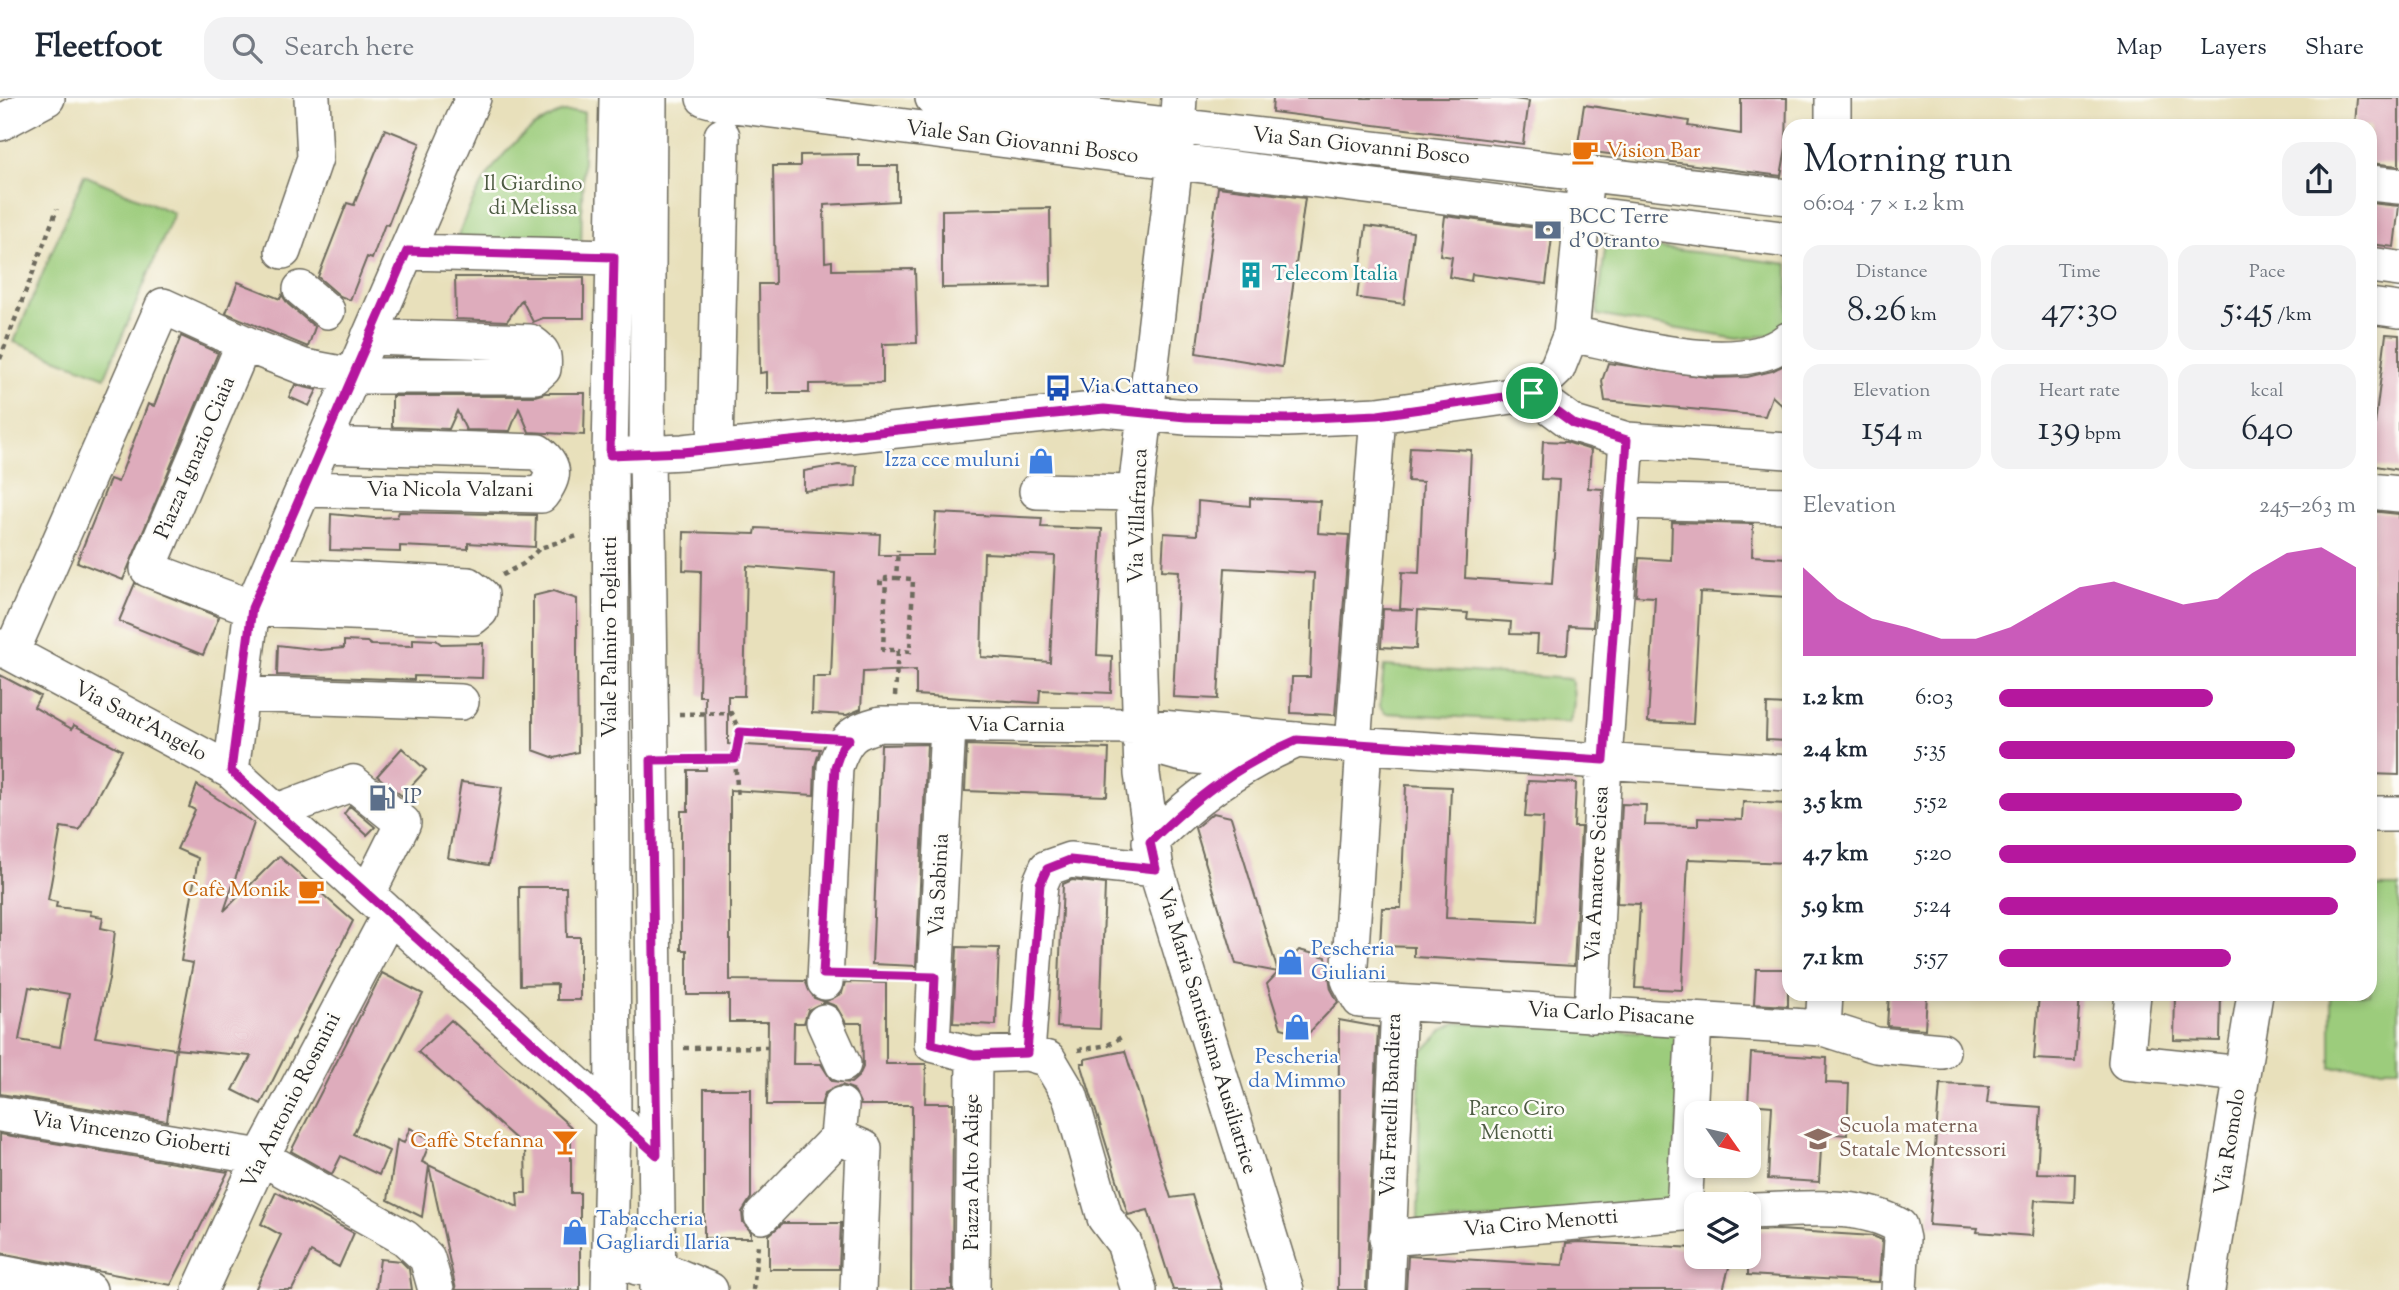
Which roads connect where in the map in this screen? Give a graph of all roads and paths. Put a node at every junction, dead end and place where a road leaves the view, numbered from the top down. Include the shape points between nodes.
1 (47, 98) edge
2 (312, 98) edge
3 (473, 98) edge
4 (617, 98) edge
5 (649, 98) edge
6 (704, 98) edge
7 (933, 98) edge
8 (1054, 105) edge
9 (1179, 112) edge
10 (0, 124) edge
11 (722, 136) dead end
12 (1175, 162) junction
13 (1586, 172) junction
14 (2377, 184) edge
15 (2399, 186) edge
16 (1782, 196) edge
17 (57, 209) dead end
18 (1583, 216) junction
19 (1782, 239) edge
20 (282, 251) dead end
21 (407, 251) junction
22 (614, 257) junction
23 (2377, 266) edge
24 (2399, 269) edge
25 (2377, 307) edge
26 (2399, 310) edge
27 (1571, 334) junction
28 (369, 337) junction
29 (1782, 342) edge
30 (253, 347) junction
31 (0, 359) edge
32 (352, 376) junction
33 (1532, 393) junction
34 (1144, 412) junction
35 (1378, 415) junction
36 (1627, 440) junction
37 (323, 445) junction
38 (715, 448) junction
39 (1782, 451) edge
40 (647, 454) junction
41 (610, 455) junction
42 (304, 489) junction
43 (1037, 491) dead end
44 (2377, 492) edge
45 (1136, 493) junction
46 (2399, 494) edge
47 (1623, 501) junction
48 (1782, 505) edge
49 (586, 533) dead end
50 (898, 550) dead end
51 (267, 575) junction
52 (896, 578) junction
53 (878, 583) dead end
54 (886, 583) junction
55 (477, 589) junction
56 (252, 608) junction
57 (5, 650) edge
58 (898, 650) junction
59 (241, 694) junction
60 (461, 702) dead end
61 (651, 715) junction
62 (894, 723) junction
63 (948, 726) junction
64 (740, 732) junction
65 (1138, 732) junction
66 (849, 739) junction
67 (1297, 740) junction
68 (1359, 745) junction
69 (1257, 757) junction
70 (735, 759) junction
71 (651, 760) junction
72 (1604, 760) junction
73 (231, 771) junction
74 (1782, 773) edge
75 (738, 799) dead end
76 (278, 810) junction
77 (2377, 814) edge
78 (2399, 814) edge
79 (1153, 855) junction
80 (379, 903) junction
81 (935, 977) junction
82 (824, 978) joint
83 (2132, 1001) edge
84 (2254, 1001) edge
85 (1399, 1004) junction
86 (1824, 1011) edge
87 (1592, 1015) junction
88 (1694, 1020) junction
89 (824, 1022) dead end
90 (1123, 1036) dead end
91 (767, 1047) dead end
92 (655, 1048) junction
93 (1942, 1051) dead end
94 (974, 1055) junction
95 (1037, 1056) junction
96 (843, 1064) dead end
97 (2242, 1074) junction
98 (0, 1114) edge
99 (613, 1118) junction
100 (657, 1155) junction
101 (261, 1157) junction
102 (1690, 1192) edge
103 (1761, 1211) edge
104 (1684, 1213) edge
105 (762, 1216) joint
106 (1387, 1238) junction
107 (0, 1273) edge
108 (609, 1279) edge
109 (658, 1279) edge
110 (89, 1290) edge
111 (200, 1290) edge
112 (436, 1290) edge
113 (710, 1290) edge
114 (753, 1290) edge
115 (858, 1290) edge
116 (972, 1290) edge
117 (1139, 1290) edge
118 (1286, 1290) edge
119 (1386, 1290) edge
120 (1899, 1290) edge
121 (2207, 1290) edge

1 - 10 street
2 - 20 street via 315,158
3 - 21 street
4 - 22 street, Viale Palmiro Togliatti
5 - 40 street, Viale Palmiro Togliatti
6 - 12 street, Viale San Giovanni Bosco
7 - 8 street, Via San Giovanni Bosco
8 - 9 street, Via San Giovanni Bosco
9 - 12 street, Via Villafranca
9 - 13 street, Via San Giovanni Bosco
11 - 38 street
12 - 18 street, Via San Giovanni Bosco
12 - 34 street, Via Villafranca
13 - 16 street, Via San Giovanni Bosco
13 - 18 street
14 - 15 street
17 - 31 path
18 - 19 street, Via San Giovanni Bosco
18 - 27 street
21 - 22 street
21 - 28 street
22 - 41 street, Viale Palmiro Togliatti
23 - 24 street
25 - 26 street
27 - 29 street via 1668,354 1737,360
27 - 33 street via 1557,369
28 - 32 street
28 - 32 street via 530,342 545,358 543,369 535,376
30 - 32 street via 304,367
30 - 56 street, Piazza Ignazio Ciaia via 239,355 148,569
30 - 57 street via 163,306
32 - 37 street
33 - 35 street
33 - 36 street via 1574,424
34 - 35 street via 1287,419
34 - 38 street via 1104,409
34 - 45 street, Via Villafranca
35 - 68 street
36 - 39 street
36 - 47 street, Via Amatore Sciesa
37 - 42 street
37 - 42 street, Via Nicola Valzani via 538,452 553,473 541,495
38 - 40 street
40 - 41 street
40 - 61 street, Viale Palmiro Togliatti
41 - 99 street, Viale Palmiro Togliatti
42 - 51 street
43 - 45 street
44 - 46 street
45 - 65 street, Via Villafranca
47 - 48 street
47 - 72 street, Via Amatore Sciesa
49 - 55 path via 540,548 523,564
50 - 52 path
51 - 55 street
51 - 56 street
52 - 54 path via 886,578
52 - 58 path via 914,579 911,652
53 - 54 path
54 - 58 path via 883,650
55 - 56 street via 483,602 473,617
56 - 59 street
57 - 73 street, Via Sant'Angelo
58 - 62 path
59 - 60 street
59 - 73 street
61 - 64 path via 731,713
61 - 71 street, Viale Palmiro Togliatti
62 - 63 street, Via Carnia
62 - 66 street, Via Carnia via 858,730
63 - 65 street, Via Carnia
63 - 81 street, Via Sabinia
64 - 66 path
64 - 70 path
65 - 67 street, Via Carnia
65 - 69 street via 1164,751 1186,757
65 - 79 street, Via Maria Santissima Ausiliatrice
66 - 82 street via 835,767
67 - 68 street, Via Carnia
67 - 69 street
68 - 72 street, Via Carnia
68 - 85 street, Via Fratelli Bandiera via 1349,980 1360,1000
69 - 79 street via 1209,787
70 - 71 path
70 - 75 path
71 - 92 street, Viale Palmiro Togliatti
72 - 74 street, Via Carnia
72 - 87 street, Via Amatore Sciesa
73 - 76 street, Via Sant'Angelo
76 - 80 street, Via Sant'Angelo
76 - 80 street, Via Antonio Rosmini via 352,782 403,823
77 - 78 street
79 - 95 street via 1070,860 1047,869 1040,884
79 - 118 street, Via Maria Santissima Ausiliatrice
80 - 99 street, Via Sant'Angelo
80 - 101 street, Via Antonio Rosmini
81 - 82 path
81 - 94 street, Via Sabinia via 932,1044
83 - 97 street via 2126,1062
84 - 97 street, Via Romolo
85 - 87 street, Via Carlo Pisacane
85 - 106 street, Via Fratelli Bandiera
86 - 88 street, Via Carlo Pisacane
86 - 93 street, Via Carlo Pisacane via 1876,1045
87 - 88 street, Via Carlo Pisacane
88 - 102 street
89 - 96 street
90 - 95 path via 1108,1045
91 - 92 path
92 - 100 street, Viale Palmiro Togliatti
94 - 95 street
94 - 116 street, Piazza Alto Adige
95 - 117 street via 1070,1096 1105,1217 1124,1244
97 - 121 street, Via Romolo
98 - 101 street, Via Vincenzo Gioberti
99 - 100 street
99 - 108 street, Viale Palmiro Togliatti
100 - 109 street, Viale Palmiro Togliatti
101 - 111 street, Via Antonio Rosmini
101 - 112 street via 405,1238 427,1258
103 - 120 street via 1861,1211 1883,1216 1899,1226 1902,1238
104 - 106 street, Via Ciro Menotti
105 - 114 path
105 - 115 street via 848,1130
106 - 119 street, Via Fratelli Bandiera
107 - 110 street
108 - 109 street
109 - 113 street

